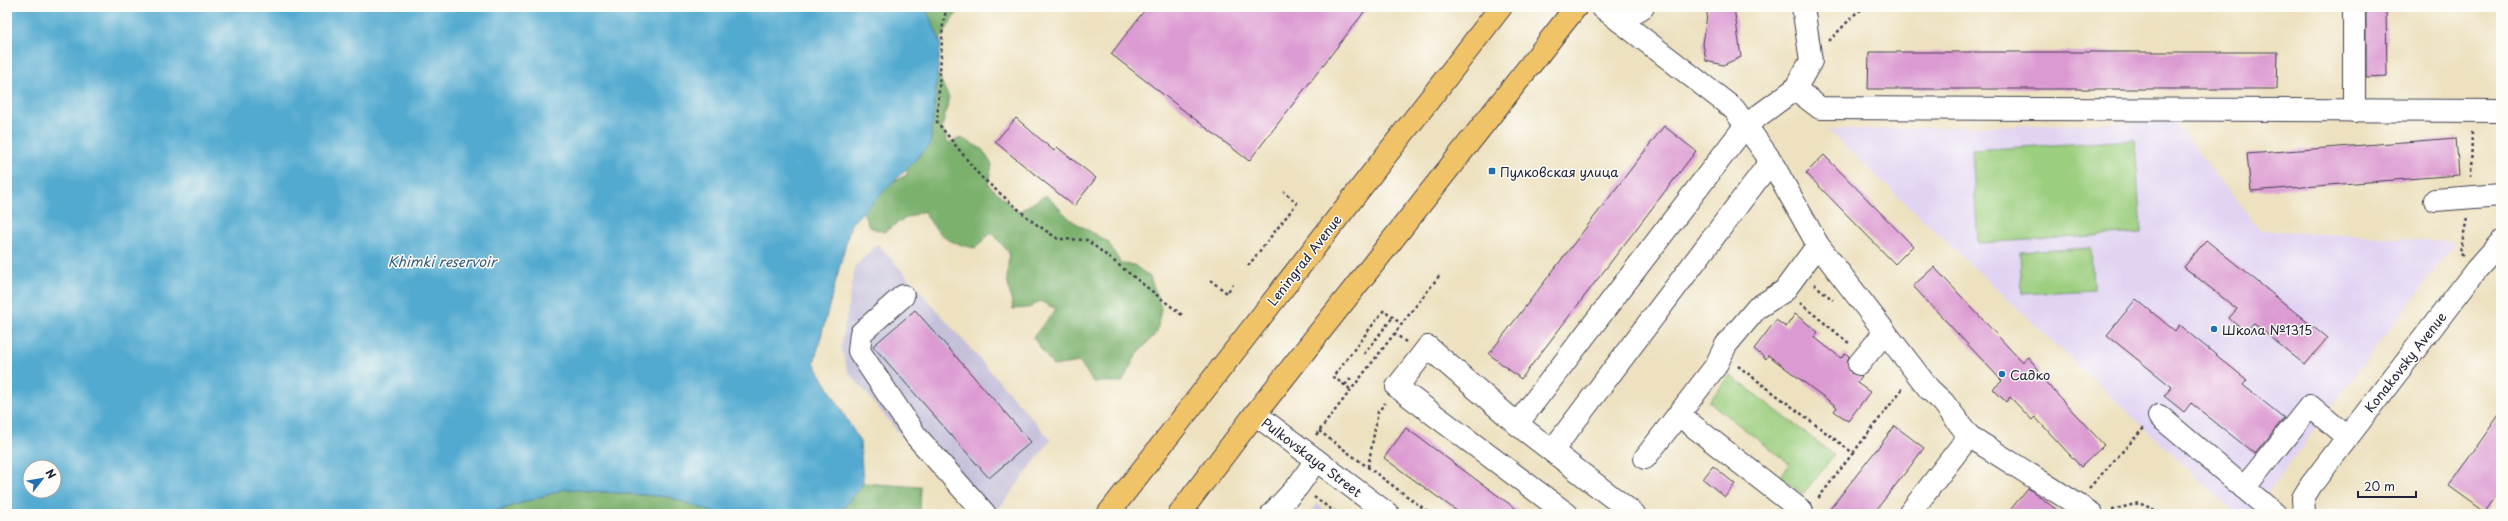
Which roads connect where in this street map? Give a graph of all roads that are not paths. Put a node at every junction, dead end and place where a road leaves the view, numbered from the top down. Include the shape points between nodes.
1 (1501, 7) edge
2 (1576, 7) edge
3 (1602, 7) edge
4 (1643, 7) edge
5 (1804, 7) edge
6 (2354, 7) edge
7 (1620, 21) junction
8 (1795, 89) junction
9 (2354, 111) junction
10 (2501, 111) edge
11 (1746, 125) junction
12 (1771, 161) junction
13 (2501, 195) edge
14 (2435, 200) dead end
15 (2501, 242) edge
16 (1818, 245) junction
17 (903, 296) dead end
18 (1885, 332) junction
19 (1860, 364) dead end
20 (1255, 414) junction
21 (1679, 415) junction
22 (2159, 416) road end
23 (1517, 424) junction
24 (1969, 436) junction
25 (2347, 437) junction
26 (1552, 451) junction
27 (1645, 458) dead end
28 (1149, 459) junction
29 (1316, 460) junction
30 (2244, 488) junction
31 (1194, 494) junction
32 (2090, 510) edge
33 (1801, 513) edge
34 (985, 514) edge
35 (1095, 514) edge
36 (1108, 514) edge
37 (1179, 514) edge
38 (1183, 514) edge
39 (1272, 514) edge
40 (1388, 514) edge
41 (1567, 514) edge
42 (1634, 514) edge
43 (1909, 514) edge
44 (2275, 514) edge
45 (2304, 514) edge

1 - 28 main road, Leningrad Avenue
2 - 20 main road
3 - 7 street
4 - 7 street
5 - 8 street via 1811,60
6 - 9 street
7 - 11 street via 1734,110
8 - 9 street via 1820,108
8 - 11 street
9 - 10 street
11 - 12 street
11 - 23 street
12 - 16 street
12 - 26 street
13 - 14 street
15 - 25 street, Konakovsky Avenue via 2476,270
16 - 18 street
16 - 21 street via 1784,291 1757,308 1726,345 1715,367
17 - 34 street via 860,333 859,351 916,436
18 - 19 street
18 - 24 street
20 - 29 street, Pulkovskaya Street
20 - 31 main road
21 - 27 street
21 - 33 street
22 - 30 street
23 - 26 street
23 - 41 street via 1428,347 1397,387
24 - 32 street
24 - 43 street
25 - 30 street via 2310,406
25 - 45 street, Konakovsky Avenue via 2303,498
26 - 42 street
28 - 35 main road
28 - 36 main road, Leningrad Avenue
29 - 39 street via 1298,486
29 - 40 street, Pulkovskaya Street
30 - 44 street
31 - 37 main road
31 - 38 main road

